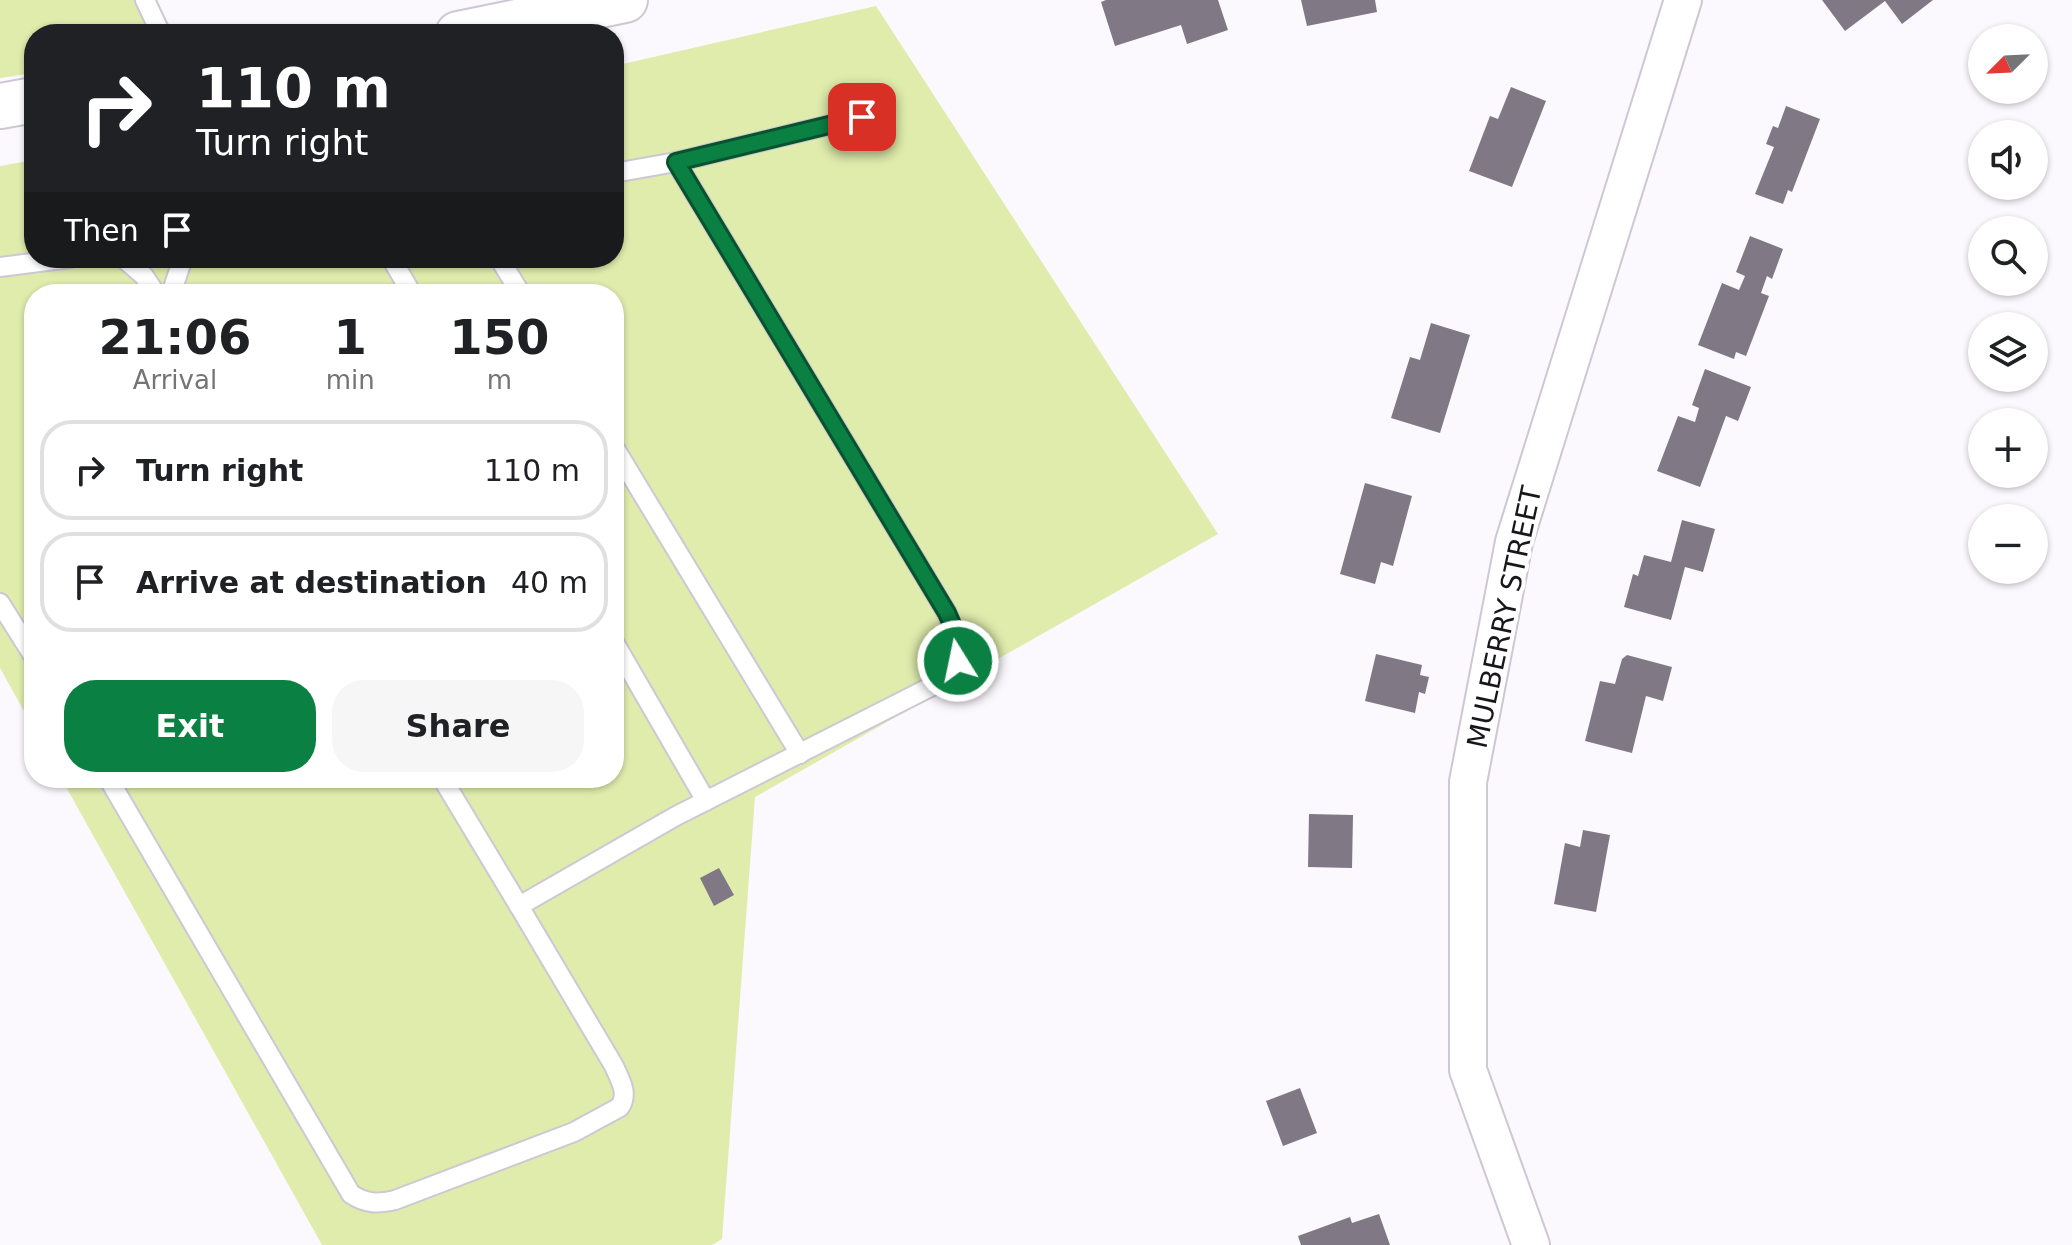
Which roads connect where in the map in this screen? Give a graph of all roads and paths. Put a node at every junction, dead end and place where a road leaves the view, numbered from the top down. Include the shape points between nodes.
1 (145, 0) edge
2 (625, 0) edge
3 (1683, 0) edge
4 (528, 10) edge
5 (156, 24) edge
6 (487, 24) edge
7 (24, 102) edge
8 (0, 106) edge
9 (862, 117) dead end
10 (676, 162) junction
11 (624, 171) edge
12 (24, 264) edge
13 (0, 267) edge
14 (135, 268) edge
15 (149, 284) edge
16 (624, 464) edge
17 (0, 603) edge
18 (24, 641) edge
19 (624, 659) edge
20 (800, 754) junction
21 (114, 788) edge
22 (448, 788) edge
23 (706, 801) junction
24 (519, 906) junction
25 (1531, 1245) edge

1 - 5 lane
2 - 4 street
3 - 25 street, MULBERRY STREET via 1514,542 1468,782 1468,1070
4 - 6 street
7 - 8 street
9 - 10 lane
10 - 11 lane
10 - 20 lane via 947,613 957,641 952,676
12 - 13 lane
14 - 15 lane
16 - 20 lane
17 - 18 lane
19 - 23 lane
20 - 23 lane
21 - 24 lane via 351,1194 361,1201 378,1204 408,1196 574,1132 625,1100 614,1066
22 - 24 lane
23 - 24 lane

